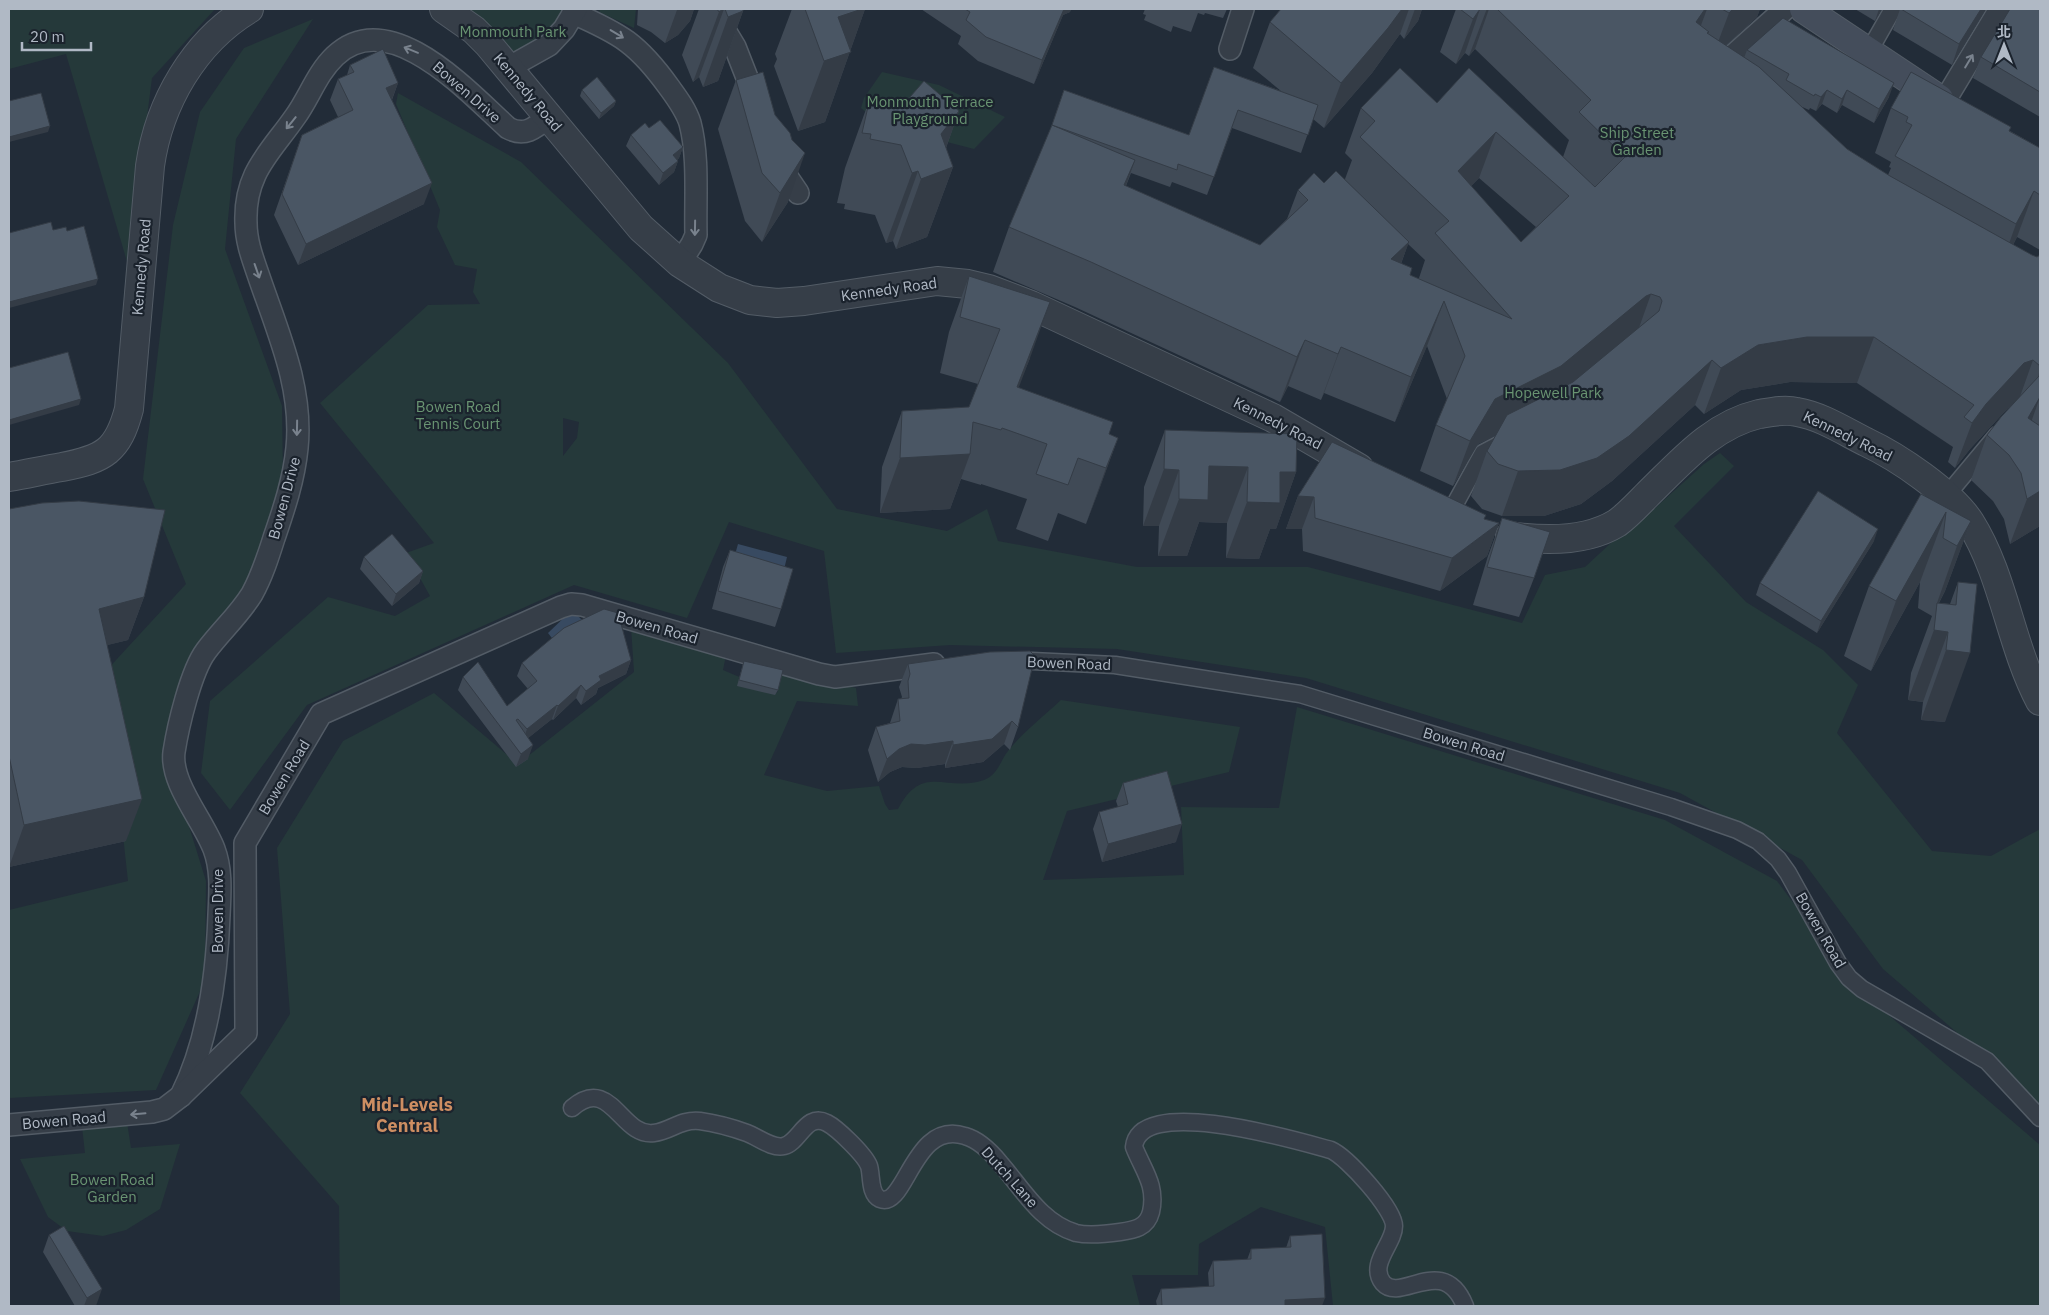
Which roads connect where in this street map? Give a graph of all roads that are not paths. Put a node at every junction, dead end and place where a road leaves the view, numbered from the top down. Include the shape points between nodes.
1 (249, 9) edge
2 (444, 9) edge
3 (712, 9) edge
4 (1243, 9) edge
5 (1786, 9) edge
6 (1804, 9) edge
7 (1893, 9) edge
8 (2000, 9) edge
9 (574, 11) edge
10 (1230, 49) dead end
11 (1868, 53) junction
12 (1724, 65) edge
13 (508, 68) junction
14 (1944, 102) junction
15 (548, 117) junction
16 (1968, 117) edge
17 (798, 193) edge
18 (680, 263) junction
19 (2008, 422) edge
20 (1516, 436) edge
21 (9, 477) edge
22 (1384, 481) edge
23 (1947, 494) junction
24 (1425, 501) edge
25 (1450, 513) junction
26 (1023, 661) edge
27 (950, 663) edge
28 (2040, 701) edge
29 (182, 1096) junction
30 (572, 1108) dead end
31 (2040, 1118) edge
32 (9, 1125) edge
33 (1465, 1306) edge

1 - 21 street, Kennedy Road via 219,31 190,64 156,132 150,166 129,409 121,434 105,453 88,462
2 - 13 street, Kennedy Road via 474,30
3 - 17 street via 735,47 776,162
4 - 10 street
5 - 12 street
6 - 11 main road
7 - 11 street
14 -> 8 street
9 - 13 street via 564,29 549,45
9 -> 18 street via 631,42 685,110 693,140 696,234
11 - 14 main road
13 - 15 street, Kennedy Road
14 - 16 main road
15 - 18 street, Kennedy Road via 641,228
15 -> 29 street, Bowen Drive via 530,130 513,131 425,56 395,45 362,41 344,48 325,67 297,116 266,155 253,181 246,205 246,234 294,387 297,448 288,496 260,578 236,617 201,658 174,750 175,772 214,849 220,882 214,984 195,1069
18 - 22 street, Kennedy Road via 719,288 742,298 763,302 804,301 937,281 989,289 1273,418
19 - 23 street
20 - 25 street via 1482,453
23 - 25 street, Kennedy Road via 1881,449 1824,421 1795,411 1742,418 1715,432 1623,517 1602,530 1570,538 1539,540 1500,534
23 - 28 street, Kennedy Road via 1982,542
24 - 25 street, Kennedy Road
26 - 31 street, Bowen Road via 1115,665 1300,694 1737,830 1766,847 1783,865 1838,963 1852,981 1987,1061
27 - 29 street, Bowen Road via 835,677 571,604 321,714 245,843 246,1033
29 -> 32 street, Bowen Road via 164,1110
30 - 33 street, Dutch Lane via 586,1100 599,1099 612,1106 636,1130 646,1134 679,1123 700,1121 781,1146 790,1143 809,1124 823,1121 865,1159 875,1193 884,1199 898,1192 913,1162 930,1143 949,1134 964,1135 988,1150 1049,1218 1077,1233 1091,1234 1134,1230 1148,1220 1152,1204 1150,1183 1134,1147 1142,1132 1155,1126 1183,1122 1249,1129 1331,1150 1341,1156 1356,1170 1394,1221 1380,1264 1382,1281 1389,1288 1398,1288 1440,1281 1456,1292

